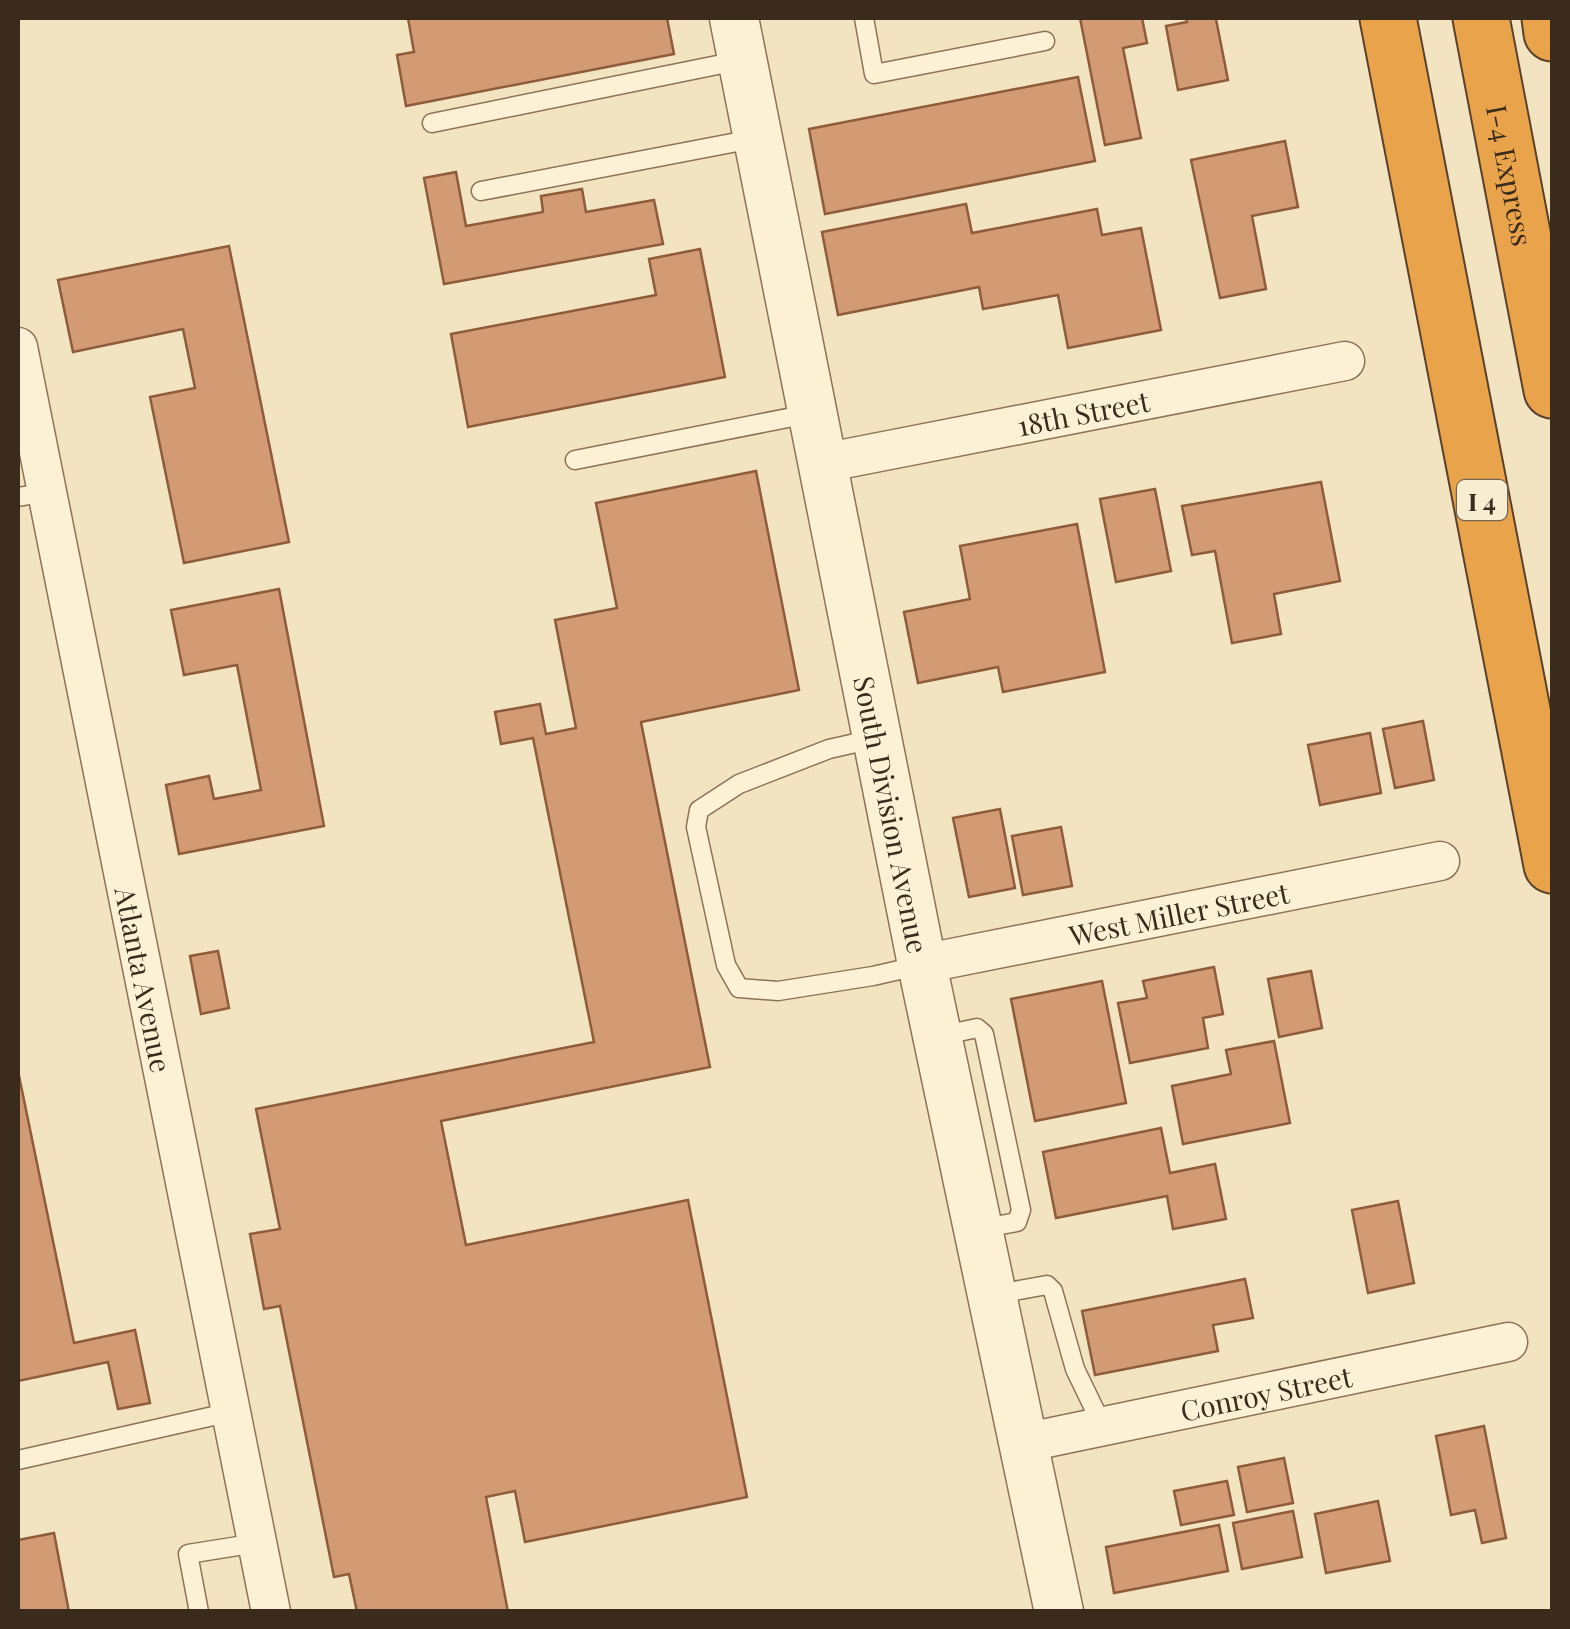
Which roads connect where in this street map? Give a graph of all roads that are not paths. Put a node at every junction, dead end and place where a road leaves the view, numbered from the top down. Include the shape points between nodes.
1 (864, 18) edge
2 (1388, 18) edge
3 (1481, 18) edge
4 (1550, 18) edge
5 (1552, 33) edge
6 (739, 39) edge
7 (1045, 41) dead end
8 (432, 124) dead end
9 (758, 138) junction
10 (482, 191) dead end
11 (18, 347) edge
12 (1345, 360) dead end
13 (1552, 390) edge
14 (813, 413) junction
15 (574, 460) dead end
16 (823, 463) junction
17 (32, 495) edge
18 (877, 738) junction
19 (1440, 861) dead end
20 (1552, 864) edge
21 (922, 964) junction
22 (992, 1295) junction
23 (1508, 1342) dead end
24 (231, 1412) junction
25 (1103, 1426) junction
26 (1023, 1443) junction
27 (18, 1460) edge
28 (258, 1543) junction
29 (199, 1612) edge
30 (271, 1612) edge
31 (1058, 1612) edge

1 - 7 lane via 874,74
2 - 20 highway, I 4
3 - 13 highway, I-4 Express
4 - 5 highway
6 - 8 lane
6 - 9 street, South Division Avenue
9 - 10 lane
9 - 14 street, South Division Avenue
11 - 17 street, Atlanta Avenue
12 - 16 street, 18th Street
14 - 15 lane
14 - 16 street, South Division Avenue
16 - 18 street, South Division Avenue
17 - 24 street, Atlanta Avenue
18 - 21 street, South Division Avenue
18 - 21 lane via 739,784 699,810 696,827 726,965 739,988 778,991
19 - 21 street, West Miller Street
21 - 22 street, South Division Avenue
22 - 25 lane via 1047,1285 1053,1291 1075,1369
22 - 26 street, South Division Avenue
23 - 25 street, Conroy Street
24 - 27 lane
24 - 28 street, Atlanta Avenue
25 - 26 street, Conroy Street
26 - 31 street, South Division Avenue
28 - 29 lane via 188,1554
28 - 30 street, Atlanta Avenue

